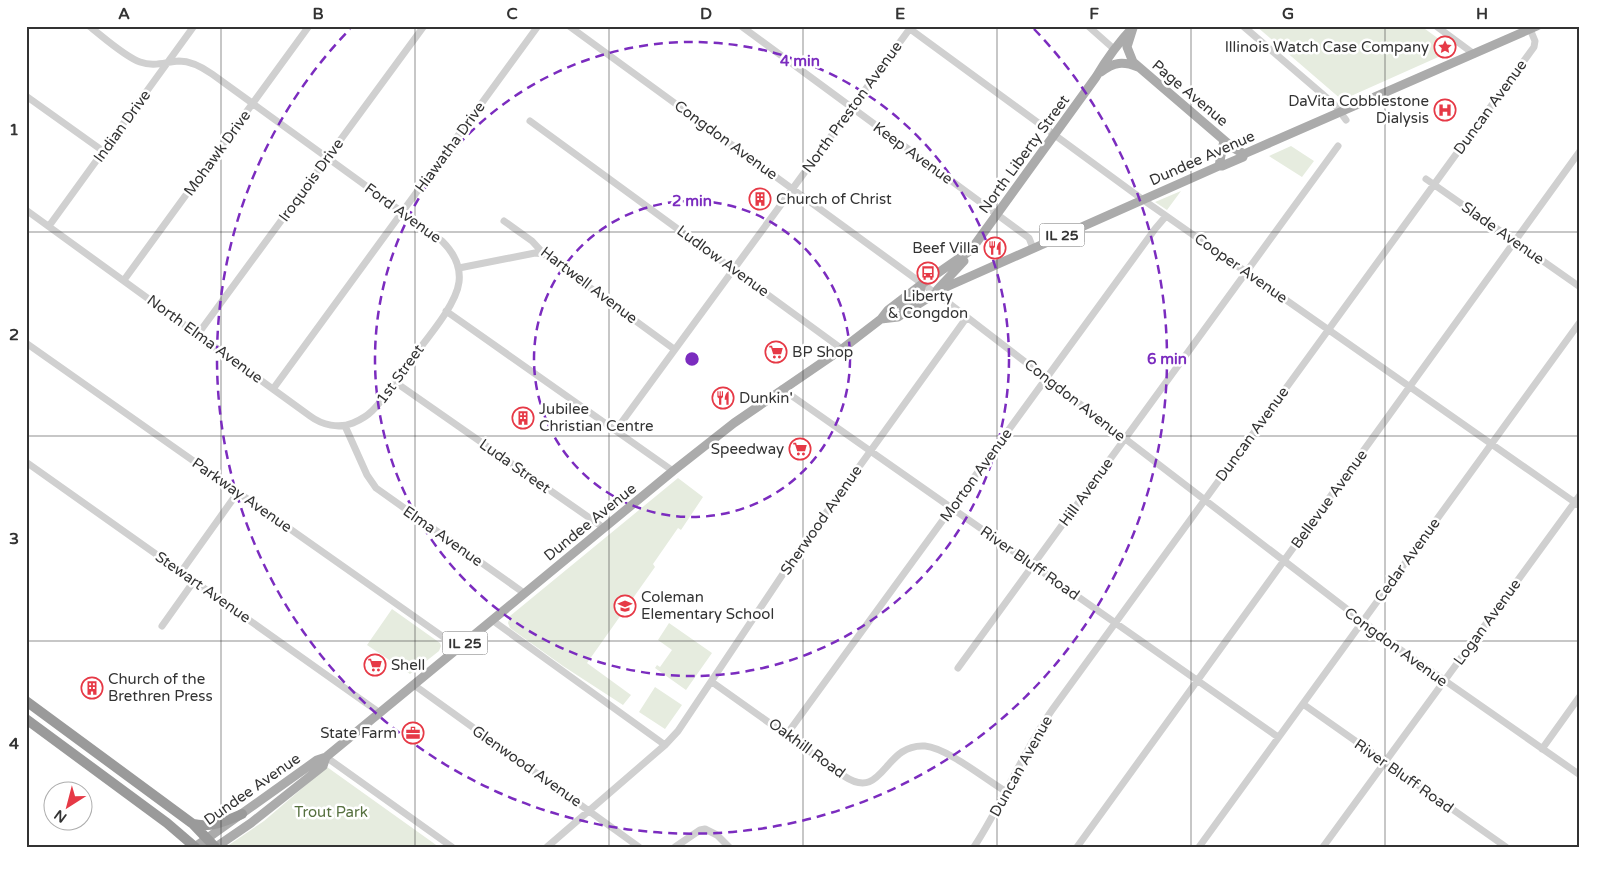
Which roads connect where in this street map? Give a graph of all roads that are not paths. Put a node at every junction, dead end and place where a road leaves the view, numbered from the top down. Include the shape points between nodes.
1 (89, 26) edge
2 (194, 26) edge
3 (310, 26) edge
4 (424, 26) edge
5 (538, 26) edge
6 (569, 26) edge
7 (741, 26) edge
8 (1088, 26) edge
9 (1243, 26) edge
10 (1436, 26) edge
11 (909, 27) edge
12 (1134, 27) edge
13 (1533, 28) edge
14 (1114, 48) junction
15 (1474, 54) junction
16 (168, 63) junction
17 (1138, 67) junction
18 (1096, 77) junction
19 (26, 96) edge
20 (253, 104) junction
21 (851, 108) junction
22 (1343, 117) junction
23 (530, 121) dead end
24 (1055, 134) junction
25 (1224, 140) junction
26 (1338, 146) dead end
27 (103, 151) junction
28 (1580, 151) edge
29 (1244, 154) junction
30 (328, 158) junction
31 (1219, 166) junction
32 (1426, 179) dead end
33 (1433, 184) junction
34 (792, 188) junction
35 (1142, 199) junction
36 (26, 210) edge
37 (402, 212) junction
38 (997, 215) junction
39 (1166, 216) junction
40 (504, 221) dead end
41 (49, 226) junction
42 (1514, 240) junction
43 (1033, 248) junction
44 (971, 250) junction
45 (544, 254) junction
46 (459, 268) junction
47 (734, 269) junction
48 (1246, 272) junction
49 (124, 280) junction
50 (922, 284) junction
51 (1580, 287) edge
52 (935, 294) junction
53 (446, 311) junction
54 (967, 318) junction
55 (885, 319) junction
56 (1580, 322) edge
57 (1328, 329) junction
58 (198, 334) junction
59 (26, 343) edge
60 (674, 349) junction
61 (842, 349) junction
62 (1046, 378) junction
63 (395, 382) junction
64 (1410, 387) junction
65 (273, 389) junction
66 (782, 389) junction
67 (345, 426) junction
68 (616, 430) junction
69 (1125, 439) junction
70 (1492, 444) junction
71 (870, 451) junction
72 (26, 462) edge
73 (673, 471) junction
74 (238, 492) junction
75 (1580, 495) edge
76 (1204, 500) junction
77 (1577, 504) edge
78 (952, 508) junction
79 (604, 528) junction
80 (1283, 562) junction
81 (1033, 565) junction
82 (181, 572) junction
83 (194, 581) junction
84 (524, 593) junction
85 (492, 620) junction
86 (1362, 622) junction
87 (1115, 623) junction
88 (162, 626) dead end
89 (459, 648) junction
90 (958, 668) dead end
91 (1197, 680) junction
92 (712, 682) junction
93 (1443, 682) junction
94 (414, 685) junction
95 (1580, 696) edge
96 (26, 701) edge
97 (1302, 704) junction
98 (380, 713) junction
99 (26, 719) edge
100 (786, 734) junction
101 (1278, 737) junction
102 (665, 744) junction
103 (1542, 749) junction
104 (326, 757) junction
105 (1384, 762) junction
106 (1580, 776) edge
107 (1005, 791) junction
108 (590, 811) junction
109 (242, 814) junction
110 (193, 824) junction
111 (207, 838) junction
112 (195, 847) edge
113 (215, 847) edge
114 (452, 847) edge
115 (547, 847) edge
116 (639, 847) edge
117 (675, 847) edge
118 (729, 847) edge
119 (974, 847) edge
120 (1076, 847) edge
121 (1199, 847) edge
122 (1323, 847) edge
123 (1506, 847) edge

1 - 16 street, Ford Avenue via 137,60 155,65
2 - 16 street, Indian Drive
3 - 20 street, Mohawk Drive
4 - 30 street, Iroquois Drive
5 - 37 street, Hiawatha Drive
6 - 34 street, Congdon Avenue
7 - 21 street, Keep Avenue
8 - 14 street
9 - 22 street via 1335,105
10 - 15 street
11 - 21 street, North Preston Avenue
11 - 24 street, Cooper Avenue
12 - 14 main road, North Liberty Street / IL 25
12 - 17 main road via 1128,49 1131,60
13 - 15 main road, Dundee Avenue
13 - 33 street, Duncan Avenue via 1534,47
14 - 18 main road, North Liberty Street / IL 25
15 - 22 main road, Dundee Avenue
16 - 20 street, Ford Avenue via 185,62 199,66
16 - 27 street, Indian Drive
17 - 18 main road via 1116,64
17 - 25 main road, Page Avenue
18 - 24 main road, North Liberty Street / IL 25
19 - 27 street
20 - 30 street, Ford Avenue
20 - 49 street, Mohawk Drive
21 - 34 street, North Preston Avenue
21 - 38 street, Keep Avenue
22 - 29 main road, Dundee Avenue
23 - 47 street, Ludlow Avenue
24 - 35 street, Cooper Avenue
24 - 38 main road, North Liberty Street / IL 25
25 - 29 main road, Page Avenue
25 - 31 main road
26 - 48 street, Hill Avenue
27 - 41 street, Indian Drive
28 - 42 street, Bellevue Avenue
29 - 31 main road, Dundee Avenue / IL 25
30 - 37 street, Ford Avenue
30 - 58 street, Iroquois Drive
31 - 35 main road, Dundee Avenue / IL 25
32 - 33 street, Slade Avenue
33 - 42 street, Slade Avenue
33 - 57 street, Duncan Avenue
34 - 47 street, North Preston Avenue
34 - 50 street, Congdon Avenue
35 - 39 street, Cooper Avenue
35 - 43 main road, Dundee Avenue / IL 25
36 - 41 street, North Elma Avenue
37 - 46 street, Ford Avenue via 446,245
37 - 65 street, Hiawatha Drive
38 - 43 street, Keep Avenue via 1029,238
38 - 44 main road, North Liberty Street / IL 25
39 - 48 street, Cooper Avenue
39 - 62 street, Morton Avenue
40 - 45 street, Hartwell Avenue
41 - 49 street, North Elma Avenue
42 - 51 street, Slade Avenue
42 - 64 street, Bellevue Avenue
43 - 52 main road, Dundee Avenue / IL 25
44 - 50 main road, North Liberty Street / IL 25
44 - 52 main road
45 - 46 street
45 - 60 street, Hartwell Avenue
46 - 53 street via 458,288
47 - 60 street, North Preston Avenue
47 - 61 street, Ludlow Avenue
48 - 57 street, Cooper Avenue
48 - 69 street, Hill Avenue
49 - 58 street, North Elma Avenue
50 - 52 street, Congdon Avenue
50 - 55 main road, Dundee Avenue / IL 25 via 888,310
52 - 54 street, Congdon Avenue
52 - 55 main road, Dundee Avenue / IL 25 via 898,317
53 - 63 street, 1st Street
53 - 68 street
54 - 62 street, Congdon Avenue
54 - 71 street, Sherwood Avenue
55 - 61 main road, Dundee Avenue / IL 25
56 - 70 street, Cedar Avenue
57 - 64 street, Cooper Avenue
57 - 76 street, Duncan Avenue
58 - 65 street, North Elma Avenue
59 - 74 street, Parkway Avenue
60 - 68 street, North Preston Avenue
61 - 66 main road, Dundee Avenue / IL 25
62 - 69 street, Congdon Avenue
62 - 78 street, Morton Avenue
63 - 67 street, 1st Street via 372,412
63 - 79 street, Luda Street
64 - 70 street, Cooper Avenue
64 - 80 street, Bellevue Avenue
65 - 67 street, North Elma Avenue via 318,421
66 - 71 street, River Bluff Road
66 - 73 main road, Dundee Avenue / IL 25
67 - 84 street, Elma Avenue via 367,475 380,492
68 - 73 street
69 - 76 street, Congdon Avenue
69 - 81 street, Hill Avenue
70 - 77 street, Cooper Avenue
70 - 86 street, Cedar Avenue
71 - 78 street, River Bluff Road
71 - 92 street, Sherwood Avenue via 792,560
72 - 82 street, Stewart Avenue
73 - 79 main road, Dundee Avenue / IL 25
74 - 82 street
74 - 89 street, Parkway Avenue
75 - 77 street, Logan Avenue
76 - 80 street, Congdon Avenue
76 - 87 street, Duncan Avenue
77 - 93 street, Logan Avenue
78 - 81 street, River Bluff Road
78 - 100 street, Morton Avenue
79 - 84 main road, Dundee Avenue / IL 25
80 - 86 street, Congdon Avenue
80 - 91 street, Bellevue Avenue
81 - 87 street, River Bluff Road
81 - 90 street, Hill Avenue
82 - 83 street, Stewart Avenue
83 - 88 street
83 - 98 street, Stewart Avenue
84 - 85 main road, Dundee Avenue / IL 25
85 - 89 main road, Dundee Avenue / IL 25
85 - 102 street
86 - 93 street, Congdon Avenue
86 - 97 street, Cedar Avenue
87 - 91 street, River Bluff Road
87 - 107 street, Duncan Avenue via 1034,736
89 - 94 main road, Dundee Avenue / IL 25
91 - 101 street, River Bluff Road
91 - 120 street, Bellevue Avenue
92 - 100 street, Oakhill Road
92 - 102 street, Sherwood Avenue via 685,722
93 - 103 street, Congdon Avenue
93 - 105 street, Logan Avenue
94 - 98 main road, Dundee Avenue / IL 25
94 - 108 street, Glenwood Avenue
95 - 103 street
96 - 110 highway
97 - 101 street, Cedar Avenue
97 - 105 street, River Bluff Road
98 - 104 main road, Dundee Avenue / IL 25
99 - 112 highway
100 - 107 street, Oakhill Road via 856,782 872,781 901,752 925,746 953,758
101 - 121 street, Cedar Avenue
102 - 108 street, Sherwood Avenue
103 - 106 street, Congdon Avenue
104 - 109 main road, Dundee Avenue / IL 25 via 317,760
104 - 113 main road, Dundee Avenue / IL 25 via 323,766
104 - 114 street
105 - 122 street, Logan Avenue
105 - 123 street, River Bluff Road
107 - 119 street, Duncan Avenue
108 - 115 street, Sherwood Avenue
108 - 116 street, Glenwood Avenue
109 - 110 highway via 220,824
109 - 111 main road, Dundee Avenue / IL 25
110 - 111 highway
111 - 112 main road, Dundee Avenue / IL 25
111 - 113 highway
117 - 118 street via 705,828

